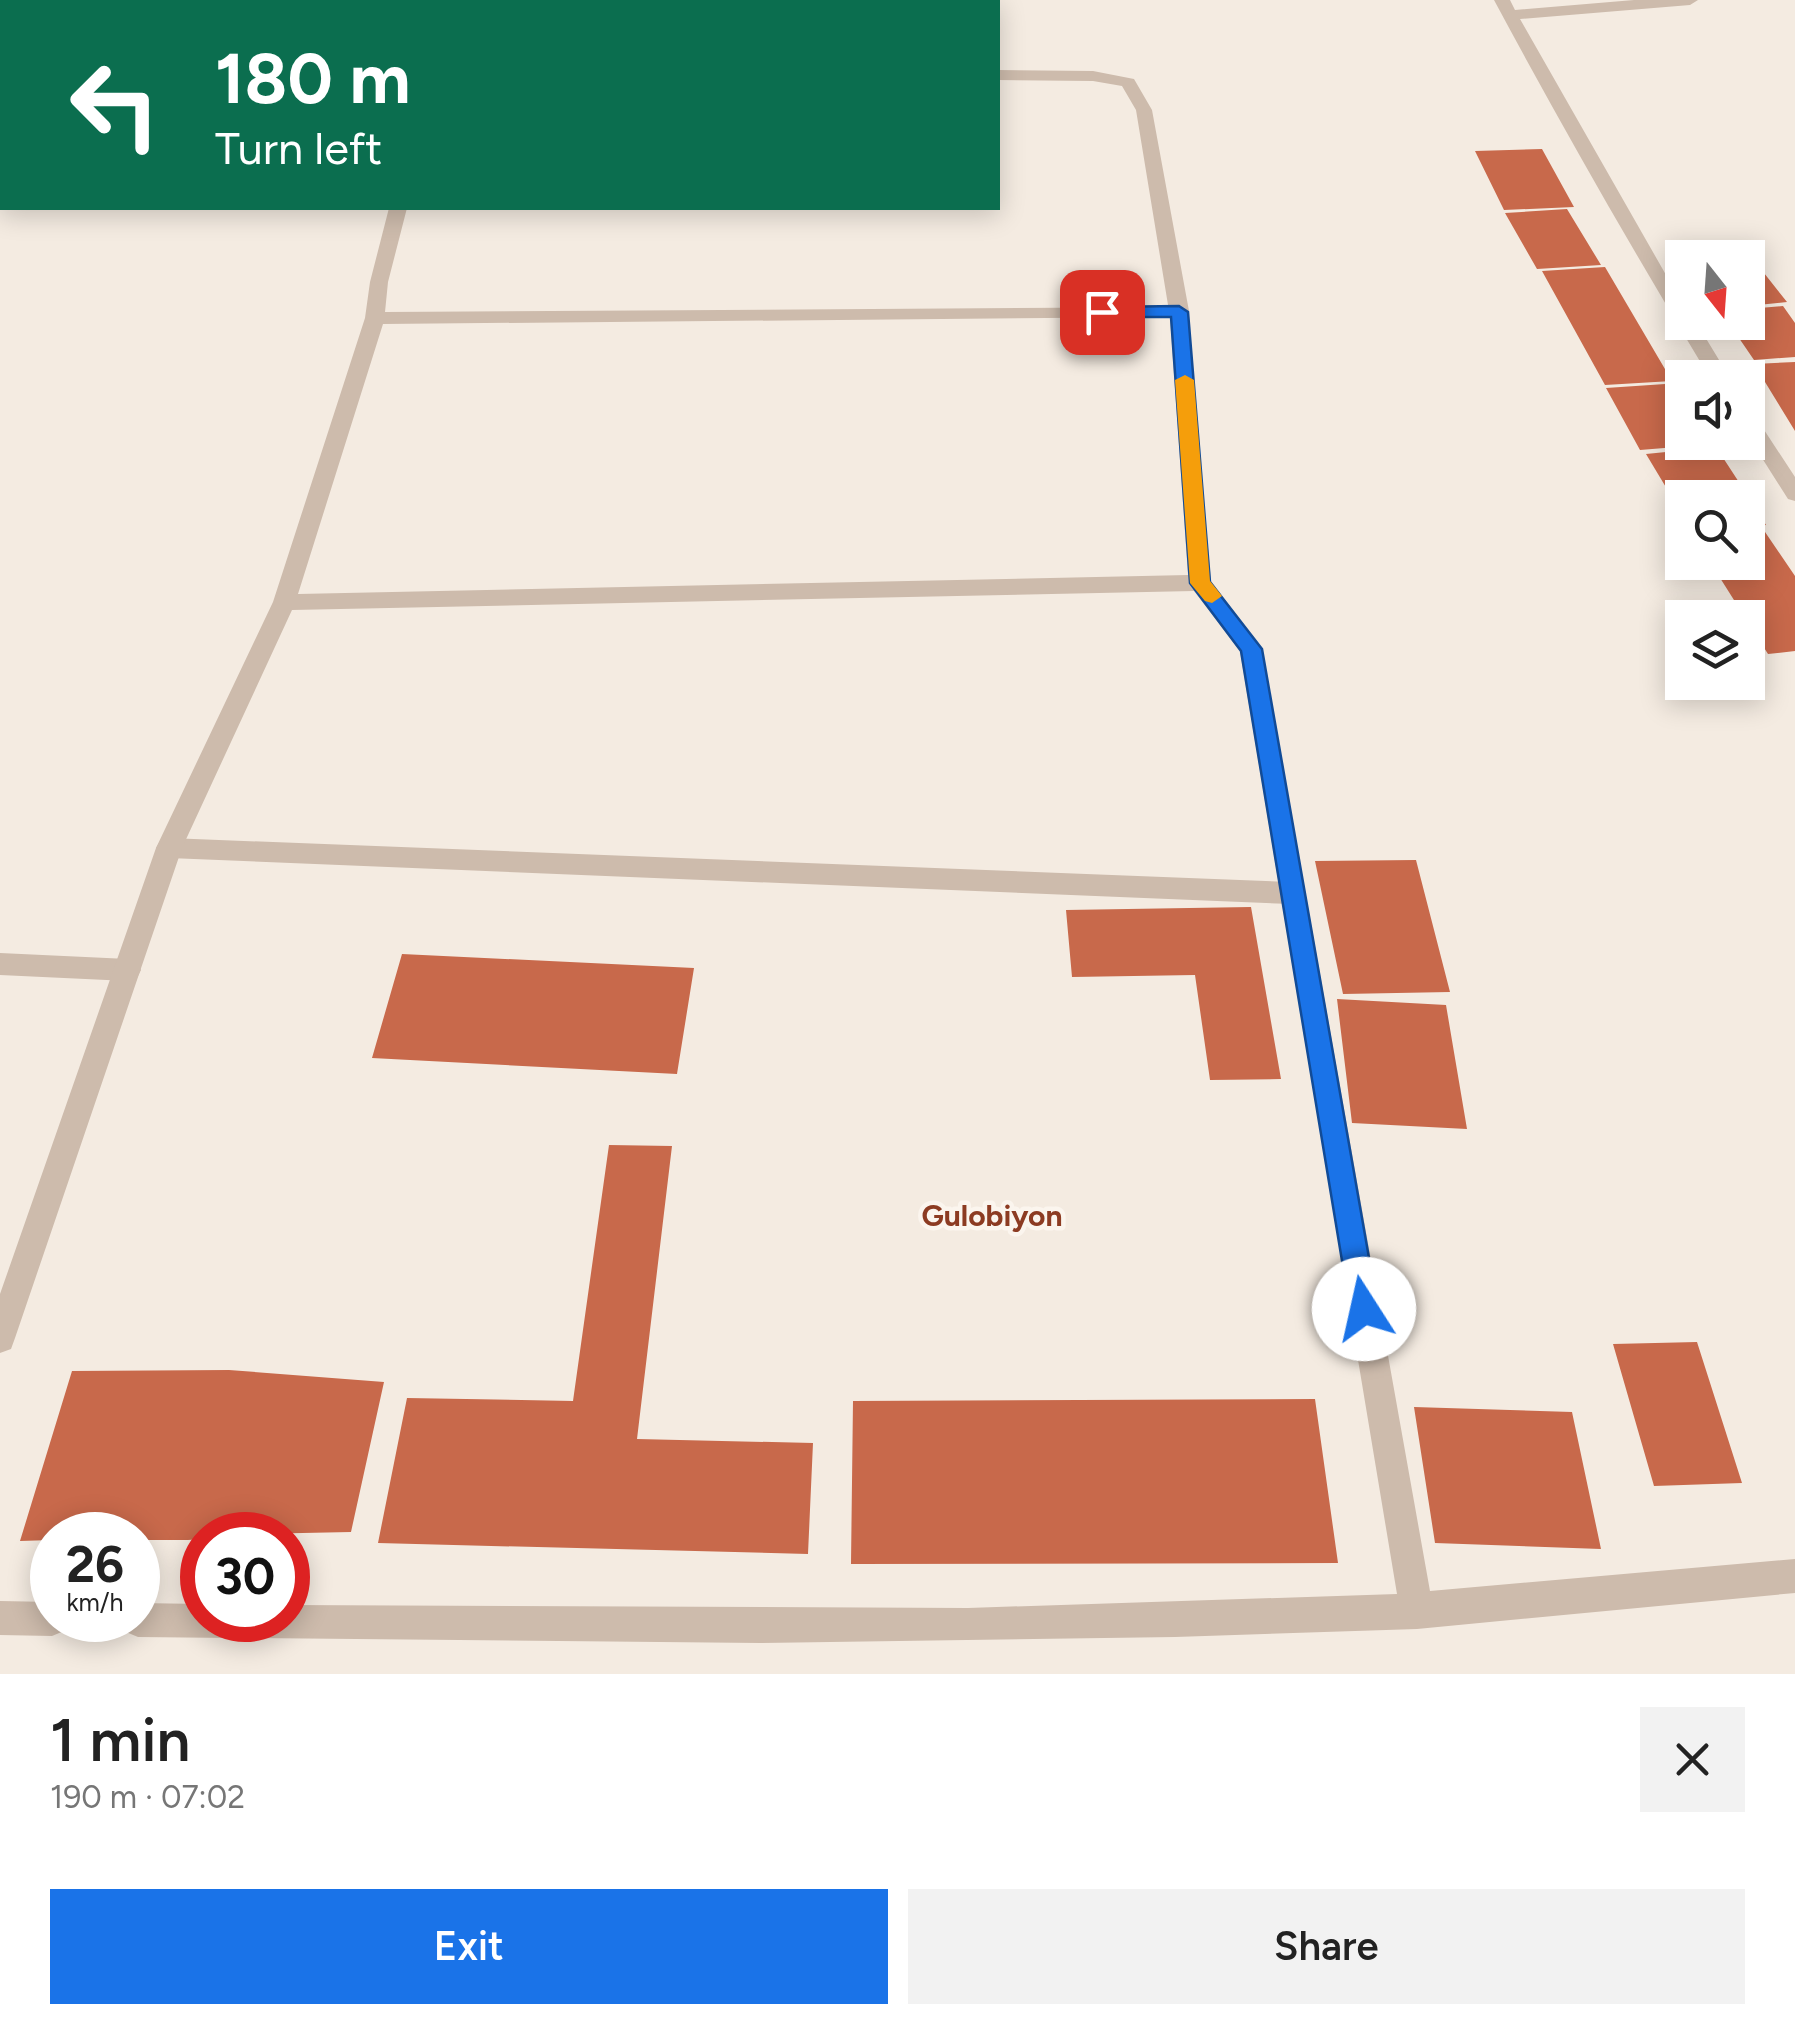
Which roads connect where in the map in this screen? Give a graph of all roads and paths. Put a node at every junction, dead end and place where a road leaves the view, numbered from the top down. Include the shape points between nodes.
1 (1690, 0) edge
2 (1506, 7) edge
3 (1000, 75) edge
4 (397, 210) edge
5 (1665, 287) edge
6 (1179, 312) junction
7 (375, 318) junction
8 (1765, 447) edge
9 (1795, 494) edge
10 (1200, 583) junction
11 (284, 602) junction
12 (169, 848) junction
13 (1291, 893) junction
14 (0, 964) edge
15 (128, 970) junction
16 (0, 1338) edge
17 (1795, 1576) edge
18 (1417, 1612) junction
19 (0, 1618) edge
20 (30, 1619) edge
21 (160, 1620) edge

1 - 2 street
2 - 5 street
3 - 6 street via 1128,82 1144,110
4 - 7 street
6 - 7 street
6 - 10 street
7 - 11 street
8 - 9 street
10 - 11 street
10 - 13 street via 1251,649
11 - 12 street
12 - 13 street
12 - 15 street
13 - 18 street
14 - 15 street
15 - 16 street
17 - 18 street
18 - 21 street via 690,1626
19 - 20 street

